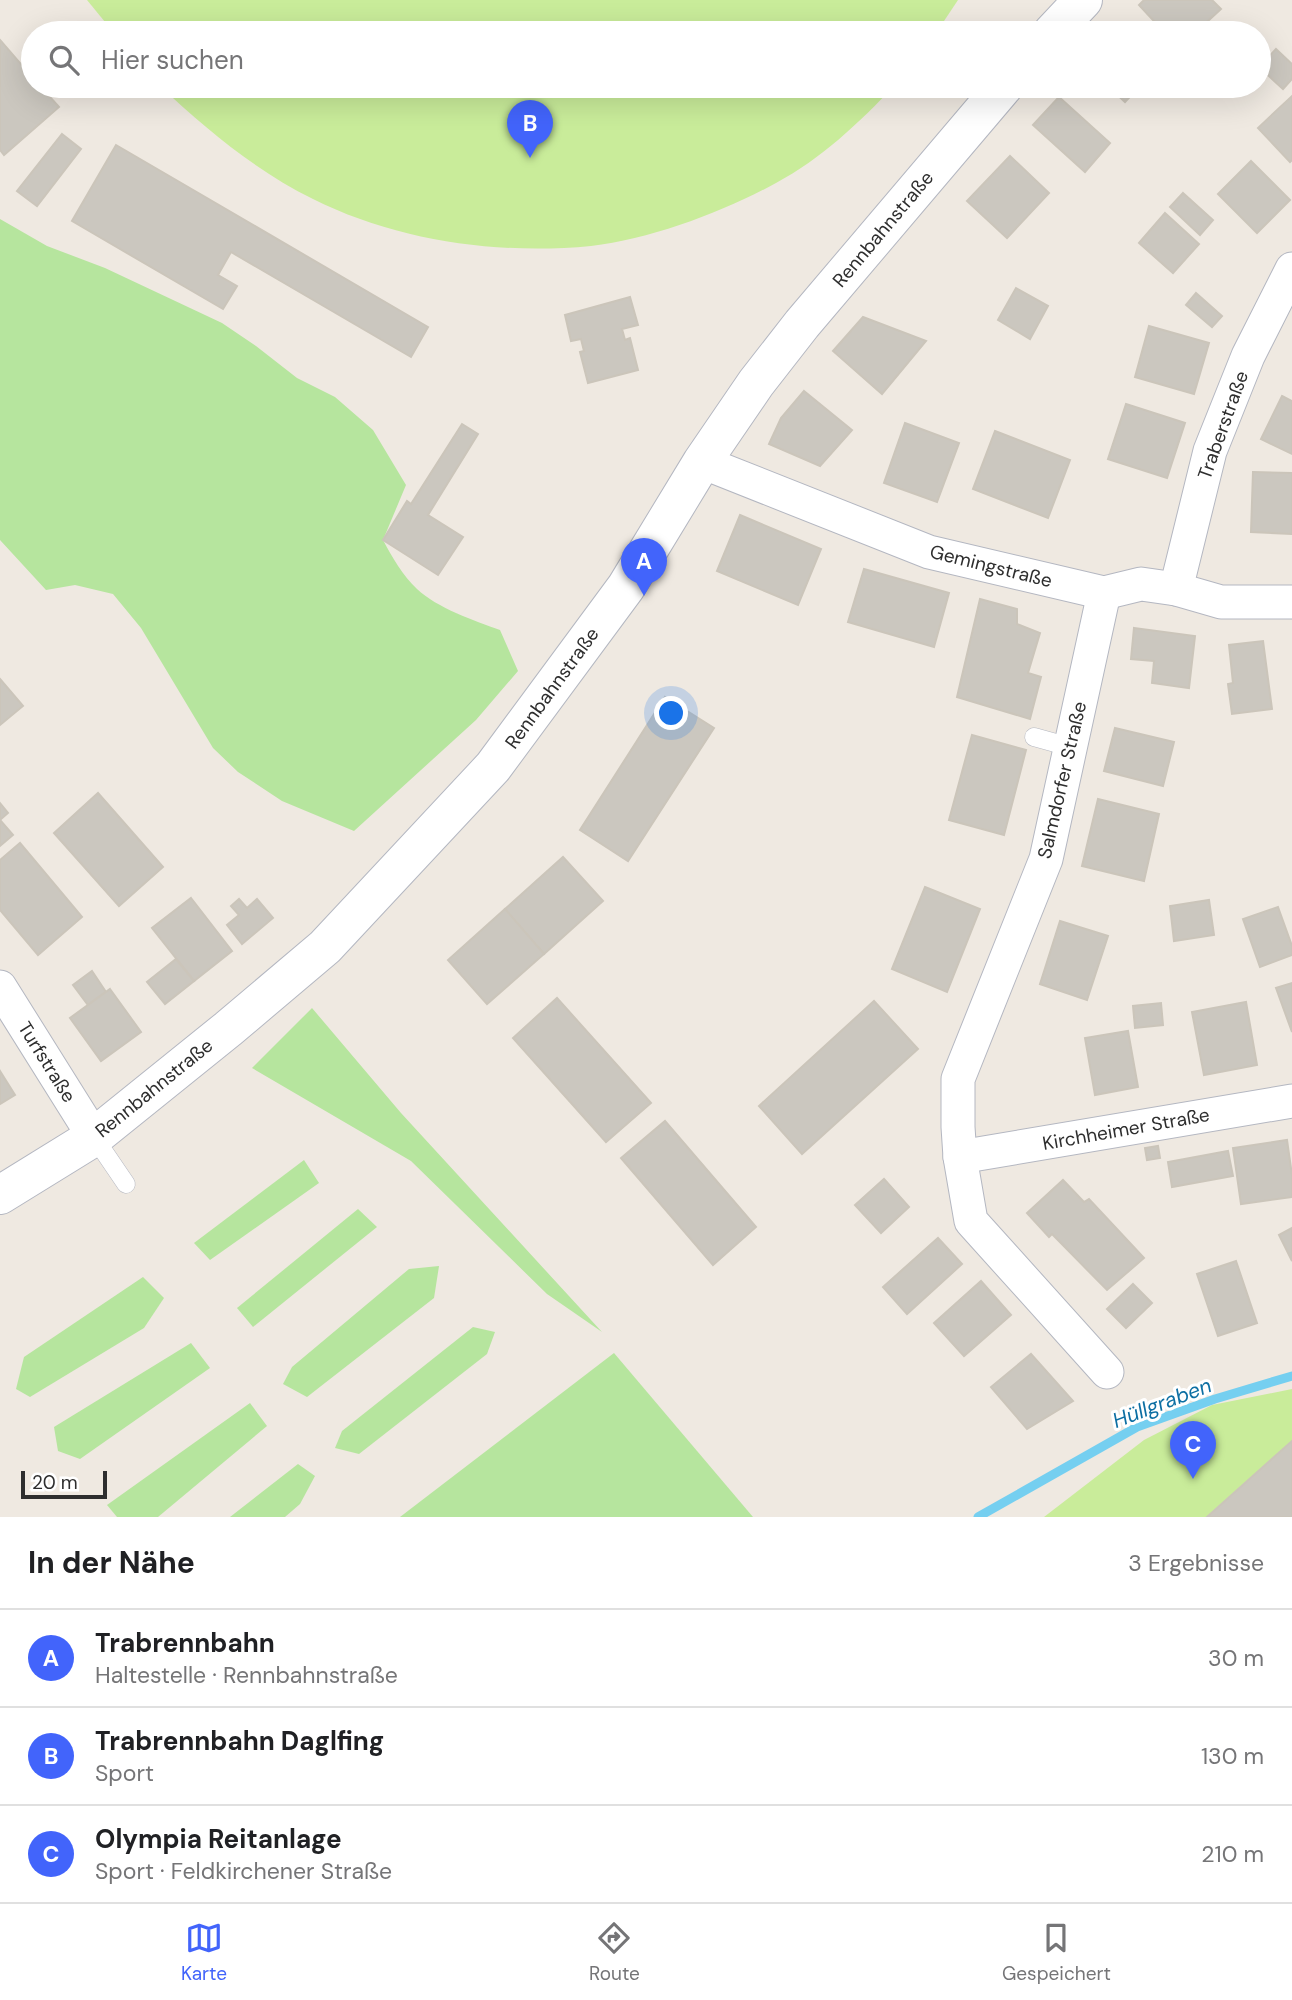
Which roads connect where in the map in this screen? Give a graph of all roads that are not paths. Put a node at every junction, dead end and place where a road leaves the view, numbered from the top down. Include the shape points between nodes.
1 (1083, 0) edge
2 (1063, 21) edge
3 (994, 98) edge
4 (1292, 269) edge
5 (702, 462) junction
6 (1176, 589) junction
7 (1104, 593) junction
8 (1292, 602) edge
9 (1034, 737) dead end
10 (1070, 747) junction
11 (0, 987) edge
12 (1292, 1101) edge
13 (94, 1137) junction
14 (960, 1157) junction
15 (126, 1184) dead end
16 (0, 1195) edge
17 (1107, 1372) dead end

1 - 2 street
3 - 5 street, Rennbahnstraße via 802,324
4 - 6 street, Traberstraße via 1248,356 1210,451
5 - 7 street, Gemingstraße via 929,552
5 - 13 street, Rennbahnstraße via 626,587 494,767 325,947
6 - 7 street, Gemingstraße via 1141,584
6 - 8 street, Gemingstraße via 1221,602
7 - 10 street, Salmdorfer Straße
9 - 10 lane
10 - 14 street, Salmdorfer Straße via 1046,859 958,1079
11 - 13 street, Turfstraße
12 - 14 street, Kirchheimer Straße
13 - 15 lane
13 - 16 street, Rennbahnstraße
14 - 17 street via 971,1221

